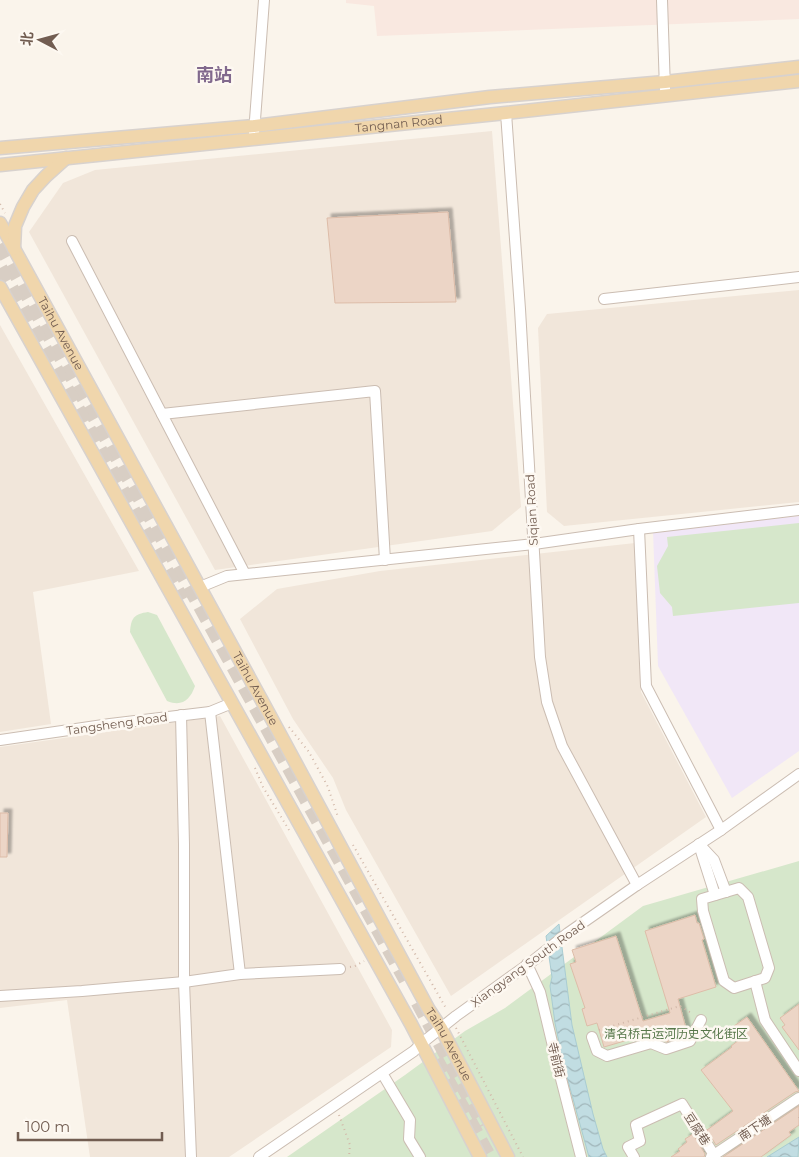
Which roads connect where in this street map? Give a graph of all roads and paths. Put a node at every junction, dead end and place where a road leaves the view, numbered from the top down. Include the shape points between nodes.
1 (264, 0) edge
2 (662, 0) edge
3 (799, 67) edge
4 (799, 80) edge
5 (665, 82) junction
6 (666, 95) junction
7 (506, 114) junction
8 (254, 132) junction
9 (0, 148) edge
10 (66, 158) junction
11 (0, 165) edge
12 (0, 223) edge
13 (72, 241) dead end
14 (14, 249) junction
15 (799, 277) edge
16 (0, 287) edge
17 (604, 299) dead end
18 (162, 414) junction
19 (799, 510) edge
20 (638, 529) junction
21 (534, 544) junction
22 (385, 560) junction
23 (245, 574) junction
24 (200, 588) junction
25 (232, 703) junction
26 (210, 712) junction
27 (181, 716) junction
28 (0, 740) edge
29 (799, 774) edge
30 (721, 830) junction
31 (699, 844) junction
32 (636, 885) junction
33 (726, 892) junction
34 (715, 895) junction
35 (364, 961) dead end
36 (531, 962) junction
37 (340, 969) joint
38 (240, 974) junction
39 (755, 981) junction
40 (184, 982) junction
41 (0, 996) edge
42 (701, 1020) joint
43 (446, 1024) junction
44 (592, 1037) joint
45 (422, 1043) junction
46 (799, 1071) edge
47 (382, 1073) junction
48 (799, 1098) edge
49 (333, 1107) junction
50 (713, 1156) edge
51 (191, 1157) edge
52 (259, 1157) edge
53 (348, 1157) edge
54 (420, 1157) edge
55 (480, 1157) edge
56 (508, 1157) edge
57 (523, 1157) edge
58 (582, 1157) edge
59 (634, 1157) edge

1 - 8 street
2 - 5 street
3 - 5 main road, Tangnan Road
4 - 6 main road, Tangnan Road
5 - 6 street
5 - 8 main road, Tangnan Road via 490,97
6 - 7 main road, Tangnan Road
7 - 8 main road, Tangnan Road
7 - 21 street, Siqian Road
8 - 9 main road, Tangnan Road
8 - 10 main road, Tangnan Road
10 - 11 main road, Tangnan Road
10 - 14 main road via 39,183 22,207 15,226
12 - 14 main road, Taihu Avenue
13 - 18 street
14 - 24 main road, Taihu Avenue
15 - 17 street
16 - 25 main road, Taihu Avenue
18 - 22 street via 375,391
18 - 23 street
19 - 20 street
20 - 21 street
20 - 30 street via 646,686
21 - 22 street
21 - 32 street, Siqian Road via 540,657 547,702 562,746
22 - 23 street
23 - 24 street via 227,576
24 - 43 main road, Taihu Avenue via 429,1010
25 - 26 street, Tangsheng Road
25 - 45 main road, Taihu Avenue
26 - 27 street, Tangsheng Road
26 - 38 street
27 - 28 street, Tangsheng Road
27 - 40 street
29 - 30 street, Xiangyang South Road
30 - 31 street, Xiangyang South Road
31 - 32 street, Xiangyang South Road
31 - 33 street via 714,860
31 - 34 street
32 - 36 street, Xiangyang South Road
33 - 34 street
33 - 39 street via 739,888 748,897 769,968 765,978
34 - 39 street via 702,899 703,911 724,981 734,988
35 - 37 path
36 - 43 street, Xiangyang South Road
36 - 58 street, 寺前街
37 - 38 street
38 - 40 street
39 - 46 street via 765,1020
40 - 41 street
40 - 51 street
42 - 44 path via 680,1006 598,1030
42 - 44 street via 690,1041 666,1049 651,1043 607,1056 596,1051
43 - 45 street, Xiangyang South Road
43 - 56 main road, Taihu Avenue
43 - 57 path via 462,1038
45 - 47 street, Xiangyang South Road
45 - 55 main road, Taihu Avenue
47 - 49 street, Xiangyang South Road
47 - 54 street via 410,1120 409,1139
48 - 50 street, 南下塘
49 - 52 street, Xiangyang South Road
49 - 53 path via 340,1116 350,1145
50 - 59 street, 豆腐巷 via 682,1104 636,1125 640,1140 628,1147

